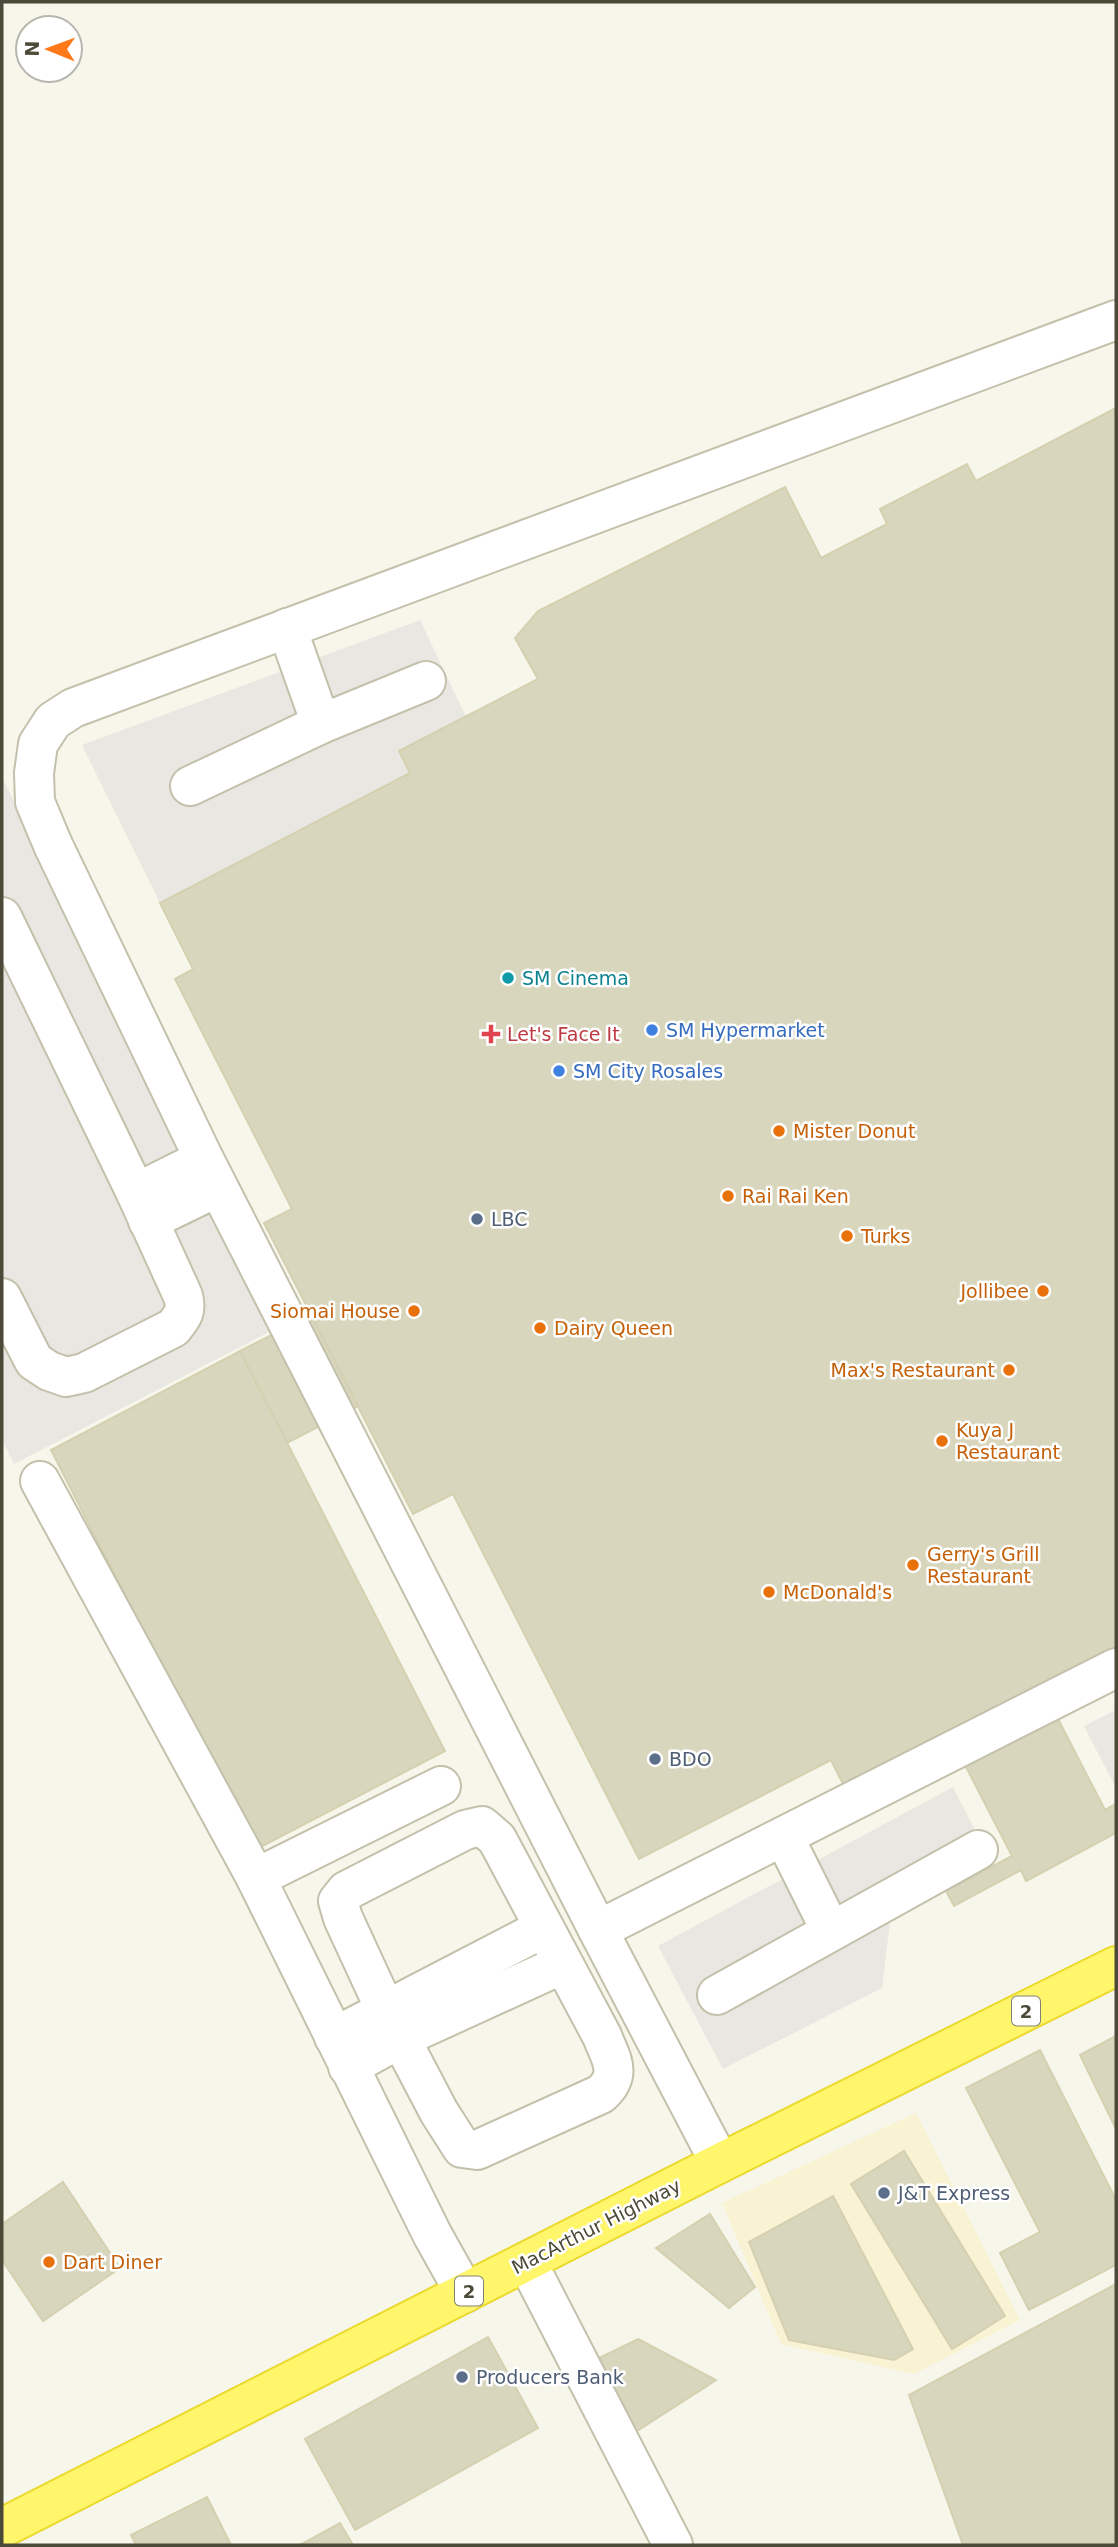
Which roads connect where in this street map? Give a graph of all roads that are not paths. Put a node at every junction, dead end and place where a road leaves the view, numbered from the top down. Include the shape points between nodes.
1 (1116, 320) edge
2 (287, 628) junction
3 (426, 681) dead end
4 (321, 724) junction
5 (190, 786) dead end
6 (2, 917) edge
7 (211, 1173) junction
8 (142, 1207) junction
9 (2, 1298) edge
10 (40, 1481) dead end
11 (1116, 1668) edge
12 (441, 1786) dead end
13 (795, 1831) junction
14 (978, 1850) dead end
15 (256, 1878) junction
16 (840, 1925) junction
17 (544, 1928) junction
18 (598, 1930) junction
19 (563, 1964) junction
20 (1116, 1966) edge
21 (717, 1995) dead end
22 (393, 2023) junction
23 (341, 2052) junction
24 (720, 2163) junction
25 (527, 2262) junction
26 (465, 2293) junction
27 (2, 2528) edge
28 (673, 2545) edge

1 - 2 lane
2 - 4 lane
2 - 7 lane via 73,708 53,721 38,744 35,802
3 - 4 lane
4 - 5 lane
6 - 8 lane
7 - 8 lane
7 - 18 lane
8 - 9 lane via 183,1296 186,1308 173,1328 84,1373 66,1377 34,1361
10 - 15 lane
11 - 13 lane
12 - 15 lane
13 - 16 lane
13 - 18 lane
14 - 16 lane
15 - 23 lane
16 - 21 lane
17 - 19 lane
17 - 22 lane
17 - 22 lane via 497,1839 482,1826 465,1830 346,1891 338,1901 343,1918
18 - 24 lane
19 - 22 lane
19 - 22 lane via 614,2067 610,2087 477,2150 456,2142
20 - 24 highway, MacArthur Highway / 2
22 - 23 lane
23 - 26 lane
24 - 25 highway, MacArthur Highway / 2
25 - 26 highway, MacArthur Highway / 2
25 - 28 lane
26 - 27 highway, MacArthur Highway / 2

